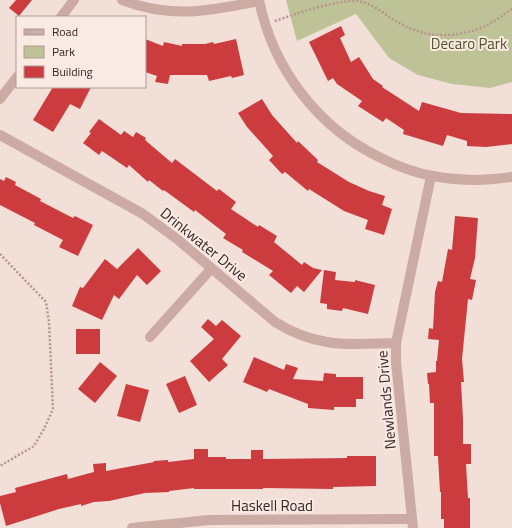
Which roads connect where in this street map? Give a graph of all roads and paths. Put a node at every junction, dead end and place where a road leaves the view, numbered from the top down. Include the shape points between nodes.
1 (74, 0) edge
2 (122, 0) edge
3 (259, 1) edge
4 (512, 9) edge
5 (62, 16) edge
6 (266, 24) junction
7 (16, 78) edge
8 (0, 100) edge
9 (0, 135) edge
10 (431, 176) junction
11 (512, 177) edge
12 (0, 254) edge
13 (211, 269) junction
14 (150, 337) dead end
15 (396, 343) junction
16 (0, 466) edge
17 (412, 523) edge
18 (132, 528) edge

1 - 5 street
2 - 3 street via 145,7 183,12 218,9
3 - 6 street
4 - 6 path via 478,29 455,35 423,34 359,1 318,6
6 - 10 street via 272,43 291,79 304,97 332,126 375,155
7 - 8 street
9 - 13 street, Drinkwater Drive via 143,214
10 - 11 street via 471,180
10 - 15 street, Newlands Drive
12 - 16 path via 46,302 53,409 34,446
13 - 14 street
13 - 15 street, Drinkwater Drive via 275,322 296,334 329,343
15 - 17 street, Newlands Drive
17 - 18 street, Haskell Road via 210,520

